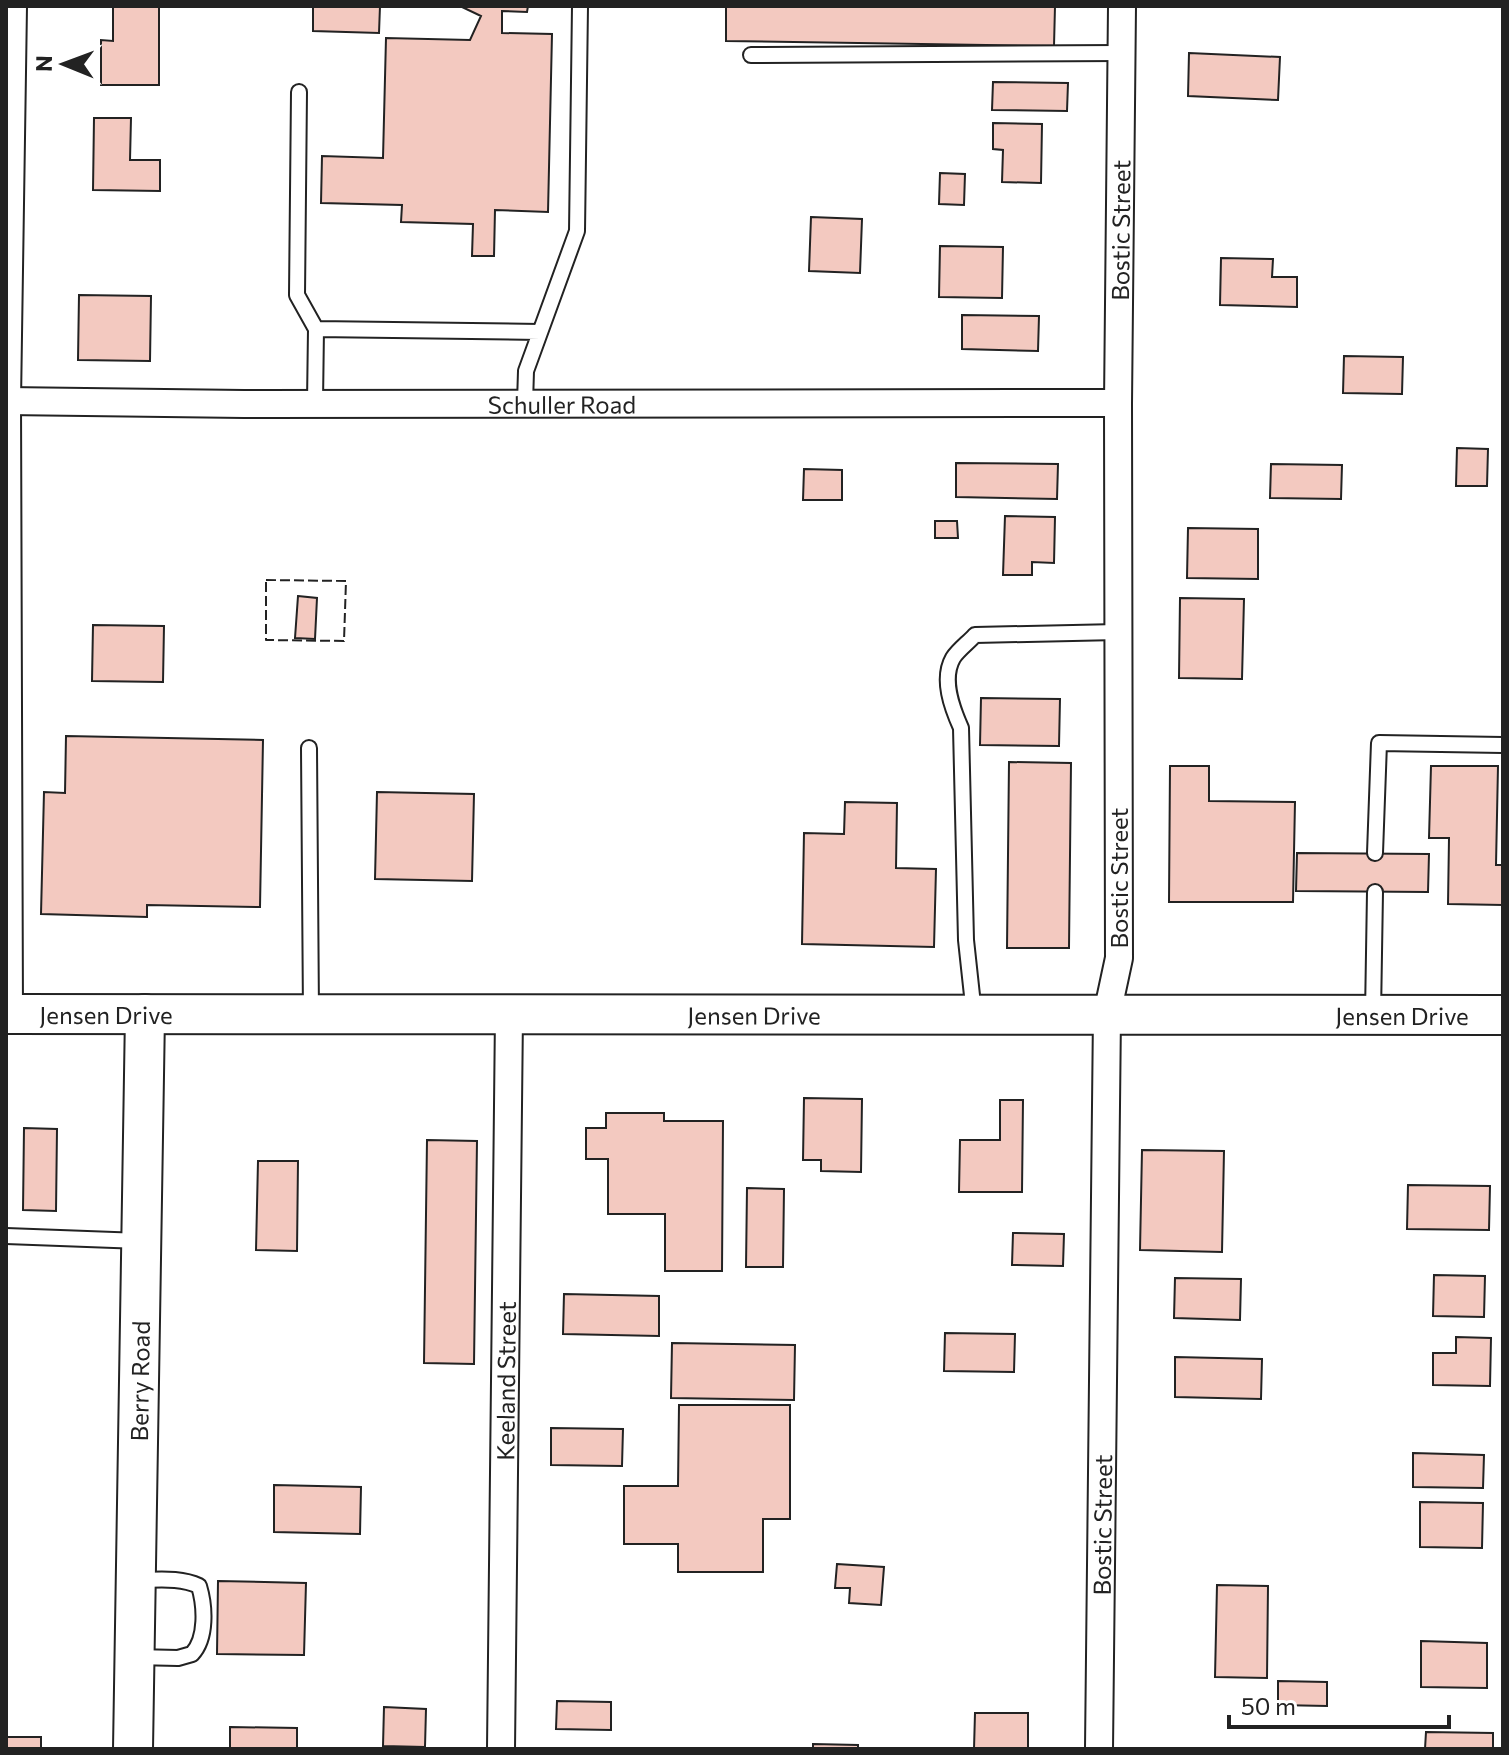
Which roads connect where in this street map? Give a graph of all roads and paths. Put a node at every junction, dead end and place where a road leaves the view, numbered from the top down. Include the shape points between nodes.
1 (13, 6) edge
2 (580, 6) edge
3 (1122, 6) edge
4 (1122, 53) junction
5 (751, 55) dead end
6 (299, 92) dead end
7 (316, 329) junction
8 (540, 332) junction
9 (6, 401) edge
10 (315, 402) junction
11 (525, 403) junction
12 (1118, 403) junction
13 (1118, 632) junction
14 (1503, 745) edge
15 (309, 748) dead end
16 (1375, 853) dead end
17 (1375, 892) dead end
18 (7, 1014) edge
19 (145, 1014) junction
20 (311, 1014) junction
21 (509, 1014) junction
22 (1107, 1014) junction
23 (1373, 1014) junction
24 (974, 1015) junction
25 (1503, 1015) edge
26 (6, 1236) edge
27 (142, 1241) junction
28 (136, 1580) junction
29 (135, 1657) junction
30 (133, 1749) edge
31 (501, 1749) edge
32 (1099, 1749) edge

1 - 9 street
2 - 8 lane via 577,231
3 - 4 street, Bostic Street
4 - 5 lane
4 - 12 street, Bostic Street
6 - 7 lane via 297,295
7 - 8 lane
7 - 10 lane
8 - 11 lane via 526,371
9 - 10 street, Schuller Road
9 - 18 street
10 - 11 street, Schuller Road
11 - 12 street, Schuller Road
12 - 13 street, Bostic Street
13 - 22 street, Bostic Street via 1119,958
13 - 24 lane via 975,635 953,659 948,680 961,728 966,940
14 - 16 lane via 1379,743
15 - 20 lane
17 - 23 lane
18 - 19 main road, Jensen Drive
19 - 20 main road, Jensen Drive
19 - 27 main road, Berry Road
20 - 21 main road, Jensen Drive
21 - 24 main road, Jensen Drive
21 - 31 street, Keeland Street
22 - 23 main road, Jensen Drive
22 - 24 main road, Jensen Drive
22 - 32 street, Bostic Street
23 - 25 main road, Jensen Drive
26 - 27 lane
27 - 28 main road, Berry Road
28 - 29 main road, Berry Road
28 - 29 lane via 169,1579 199,1586 202,1636 192,1654
29 - 30 main road, Berry Road

